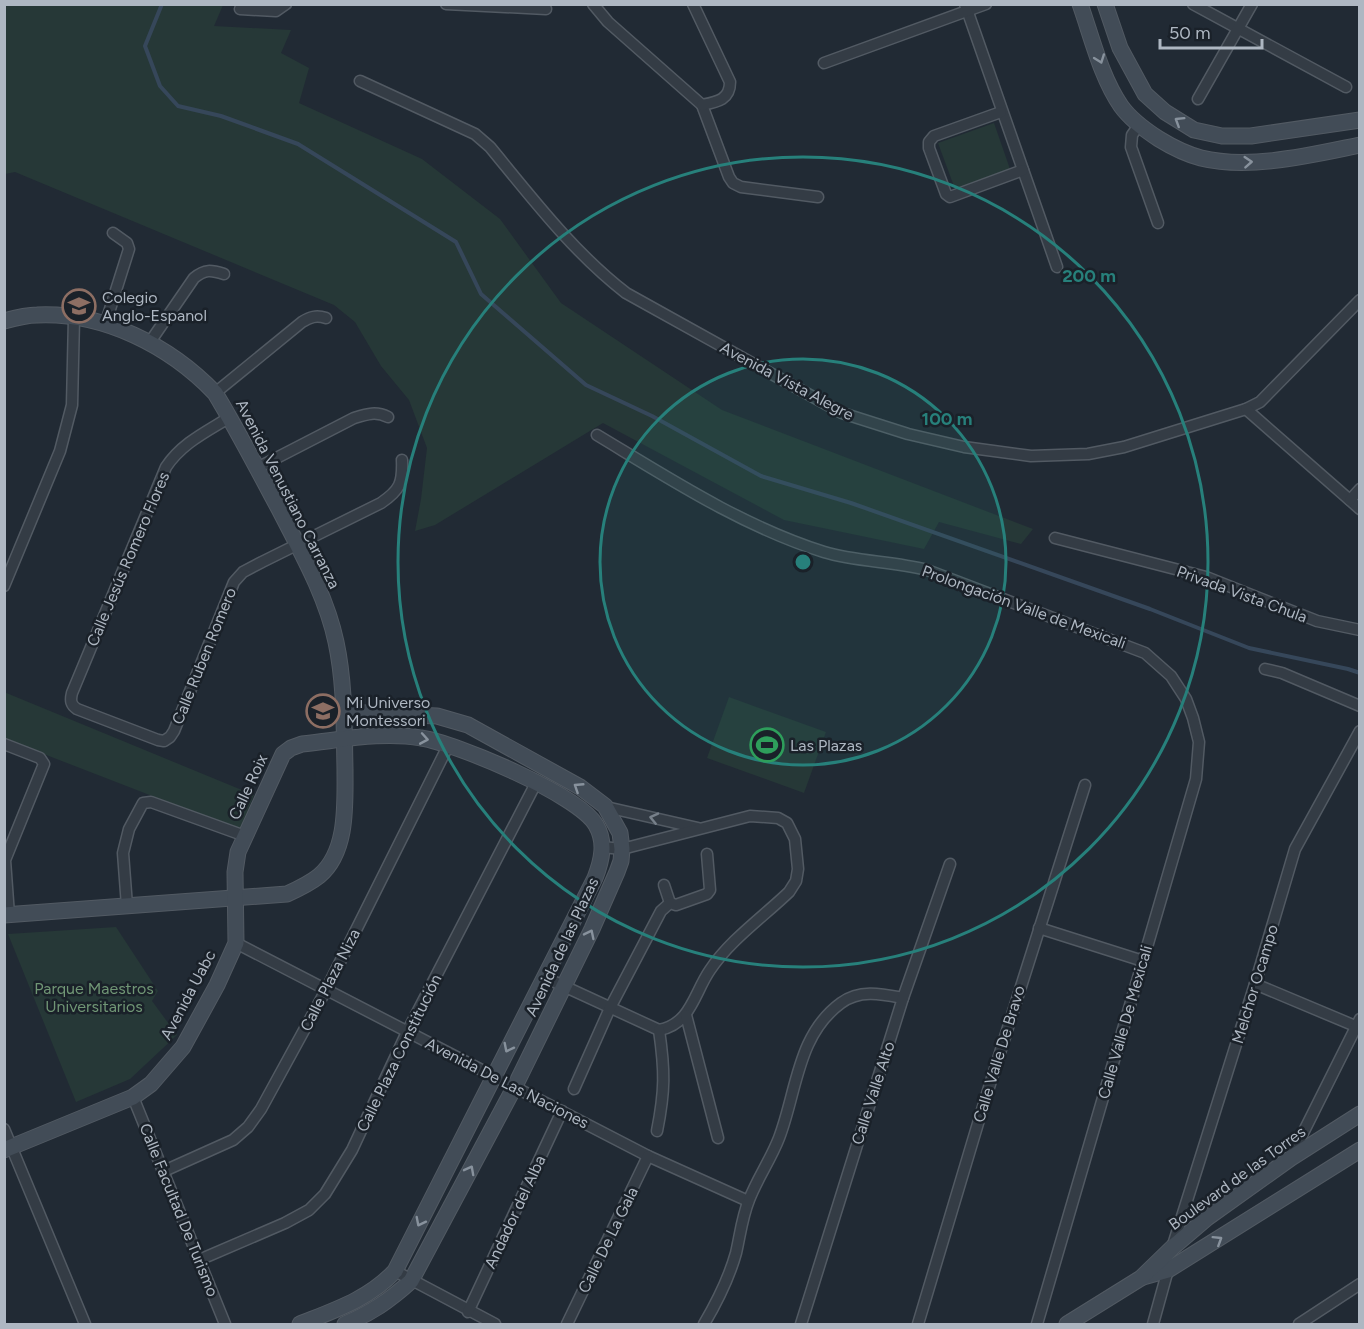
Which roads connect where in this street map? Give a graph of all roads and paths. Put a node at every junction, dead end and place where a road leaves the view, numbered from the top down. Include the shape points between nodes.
1 (286, 4) edge
2 (446, 4) edge
3 (593, 4) edge
4 (693, 4) edge
5 (986, 4) edge
6 (1080, 4) edge
7 (1105, 4) edge
8 (1193, 4) edge
9 (1252, 4) edge
10 (465, 5) edge
11 (966, 8) edge
12 (240, 9) dead end
13 (546, 9) dead end
14 (1239, 30) junction
15 (824, 63) dead end
16 (360, 81) dead end
17 (1346, 87) dead end
18 (1198, 99) dead end
19 (702, 105) junction
20 (1002, 112) junction
21 (1359, 120) edge
22 (1139, 125) junction
23 (1359, 145) edge
24 (1023, 170) junction
25 (818, 197) dead end
26 (1158, 223) dead end
27 (113, 233) dead end
28 (1057, 267) dead end
29 (224, 274) dead end
30 (1359, 300) edge
31 (74, 318) junction
32 (326, 318) dead end
33 (4, 321) edge
34 (105, 325) junction
35 (150, 342) junction
36 (215, 393) junction
37 (1246, 409) junction
38 (230, 417) junction
39 (388, 417) dead end
40 (597, 435) dead end
41 (402, 460) dead end
42 (257, 468) junction
43 (1359, 489) edge
44 (1350, 500) junction
45 (1359, 509) edge
46 (1056, 538) dead end
47 (298, 546) junction
48 (4, 586) edge
49 (1359, 630) edge
50 (1265, 669) dead end
51 (1359, 706) edge
52 (344, 712) junction
53 (1193, 718) joint
54 (174, 731) joint
55 (1359, 731) edge
56 (345, 739) junction
57 (4, 744) edge
58 (449, 744) junction
59 (536, 783) junction
60 (1085, 785) dead end
61 (606, 807) junction
62 (702, 829) junction
63 (244, 836) junction
64 (602, 847) junction
65 (622, 849) junction
66 (707, 854) dead end
67 (950, 864) dead end
68 (664, 885) dead end
69 (235, 898) junction
70 (670, 903) junction
71 (128, 906) junction
72 (7, 915) edge
73 (1039, 928) junction
74 (236, 943) junction
75 (1143, 961) junction
76 (544, 977) junction
77 (1256, 984) junction
78 (564, 986) junction
79 (327, 990) junction
80 (903, 998) junction
81 (610, 1008) junction
82 (686, 1015) junction
83 (1358, 1024) edge
84 (659, 1030) junction
85 (407, 1032) junction
86 (494, 1076) junction
87 (515, 1086) junction
88 (574, 1089) dead end
89 (133, 1096) junction
90 (562, 1111) junction
91 (1359, 1114) edge
92 (4, 1129) edge
93 (657, 1131) dead end
94 (718, 1138) dead end
95 (8, 1148) edge
96 (1359, 1150) edge
97 (648, 1156) junction
98 (1291, 1158) junction
99 (164, 1171) junction
100 (748, 1201) junction
101 (1173, 1246) junction
102 (199, 1260) junction
103 (1168, 1270) junction
104 (395, 1271) junction
105 (1141, 1278) junction
106 (411, 1281) junction
107 (1359, 1284) edge
108 (468, 1312) junction
109 (86, 1324) edge
110 (225, 1324) edge
111 (300, 1324) edge
112 (345, 1324) edge
113 (495, 1324) edge
114 (567, 1324) edge
115 (704, 1324) edge
116 (801, 1324) edge
117 (918, 1324) edge
118 (1037, 1324) edge
119 (1067, 1324) edge
120 (1153, 1324) edge
121 (1299, 1324) edge

1 - 12 street via 276,11
2 - 10 street
3 - 19 street via 608,22
4 - 19 street via 730,82 728,95
5 - 11 street
6 -> 22 street via 1111,88
21 -> 7 street via 1251,136 1222,136 1194,130 1145,94 1120,48
8 - 14 street
9 - 14 street
10 - 13 street
11 - 15 street
11 - 20 street
14 - 17 street
14 - 18 street
16 - 37 street, Avenida Vista Alegre via 475,134 581,254 626,293 842,413 964,447 1031,456 1088,454 1124,447
19 - 25 street via 733,183
20 - 24 street
20 - 24 street via 934,136 929,148 950,197
22 -> 23 street via 1177,150 1201,158 1237,162 1302,156
22 - 26 street via 1130,140 1132,155
24 - 28 street
27 - 34 street via 129,249
29 - 35 street via 210,270 194,278
30 - 37 street, Avenida Vista Alegre via 1260,402
31 - 33 street, Avenida Venustiano Carranza via 36,315
31 - 34 street, Avenida Venustiano Carranza
31 - 48 street via 72,405 67,429
32 - 36 street via 310,317 302,322
34 - 35 street, Avenida Venustiano Carranza
35 - 36 street, Avenida Venustiano Carranza
36 - 38 street, Avenida Venustiano Carranza
37 - 44 street
38 - 42 street, Avenida Venustiano Carranza
38 - 54 street, Calle Jesús Romero Flores via 176,452 166,467 70,700 77,710 164,741
39 - 42 street via 369,413 354,418
40 - 53 street, Prolongación Valle de Mexicali via 716,506 797,543 827,553 927,570 1145,653 1171,676
41 - 47 street, Calle Ruben Romero via 403,477 391,496
42 - 47 street, Avenida Venustiano Carranza
43 - 44 street
44 - 45 street
46 - 49 street, Privada Vista Chula via 1206,577 1317,621
47 - 52 street, Avenida Venustiano Carranza via 333,630 342,669
47 - 54 street, Calle Ruben Romero via 243,572 234,582
50 - 51 street
52 - 56 street, Avenida Venustiano Carranza
61 -> 52 street via 580,787 450,718
53 - 75 street, Calle Valle De Mexicali via 1199,742 1196,780
55 - 77 street, Melchor Ocampo via 1295,849
56 -> 58 street via 402,736
56 - 63 street, Calle Roix via 302,744 283,754
56 - 69 street, Avenida Venustiano Carranza via 343,823 332,862 320,876 287,894
57 - 72 street via 40,758 44,764 5,860
58 - 59 street
58 - 79 street, Calle Plaza Niza
59 - 64 street via 588,814 597,826
59 - 85 street, Calle Plaza Constitución
60 - 73 street, Calle Valle De Bravo
62 -> 61 street
61 - 65 street via 620,833
62 - 65 street
62 - 82 street via 750,816 778,818 791,829 795,839 798,869 789,892 709,971
63 - 69 street, Calle Roix via 236,864
63 - 71 street via 146,802 139,807 129,829 123,853
64 - 65 street
64 - 76 street, Avenida de las Plazas via 595,878
78 -> 65 street, Avenida de las Plazas via 617,872
66 - 70 street via 707,894 676,905
67 - 80 street, Calle Valle Alto
68 - 70 street
69 - 71 street, Avenida Venustiano Carranza
69 - 74 street, Avenida Uabc
70 - 81 street via 661,911
71 - 72 street, Avenida Venustiano Carranza
73 - 75 street
73 - 117 street, Calle Valle De Bravo
74 - 79 street, Avenida De Las Naciones
74 - 89 street, Avenida Uabc via 183,1047 151,1084
75 - 118 street, Calle Valle De Mexicali
76 - 78 street
76 -> 86 street, Avenida de las Plazas
77 - 83 street
77 - 101 street, Melchor Ocampo
78 - 81 street
78 - 87 street, Avenida de las Plazas
79 - 85 street, Avenida De Las Naciones
79 - 99 street, Calle Plaza Niza via 248,1127 233,1140
80 - 100 street via 876,993 854,996 824,1018 802,1059 779,1140
80 - 116 street, Calle Valle Alto
81 - 84 street
81 - 88 street
82 - 84 street via 678,1023
82 - 94 street
83 - 98 street
84 - 93 street via 665,1086
85 - 86 street, Avenida De Las Naciones
85 - 102 street, Calle Plaza Constitución via 351,1150 325,1194 309,1210 285,1223
86 - 87 street, Avenida De Las Naciones
86 -> 104 street, Avenida de las Plazas
87 - 90 street, Avenida De Las Naciones
106 -> 87 street, Avenida de las Plazas
89 - 95 street, Avenida Uabc
89 - 99 street, Calle Facultad De Turismo
90 - 97 street, Avenida De Las Naciones
90 - 108 street, Andador del Alba
91 - 98 street, Boulevard de las Torres
92 - 95 street
95 - 109 street
103 -> 96 street, Boulevard de las Torres
97 - 100 street, Avenida De Las Naciones
97 - 114 street, Calle De La Gala
98 - 101 street, Boulevard de las Torres
99 - 102 street, Calle Facultad De Turismo
100 - 115 street via 735,1255
101 - 103 street, Melchor Ocampo
101 - 105 street, Boulevard de las Torres
102 - 110 street, Calle Facultad De Turismo
103 - 105 street, Boulevard de las Torres
103 - 120 street, Melchor Ocampo
104 - 106 street
104 - 111 street, Avenida de las Plazas via 354,1303
105 - 119 street, Boulevard de las Torres
106 - 108 street
106 - 112 street, Avenida de las Plazas via 390,1300
107 - 121 street
108 - 113 street

